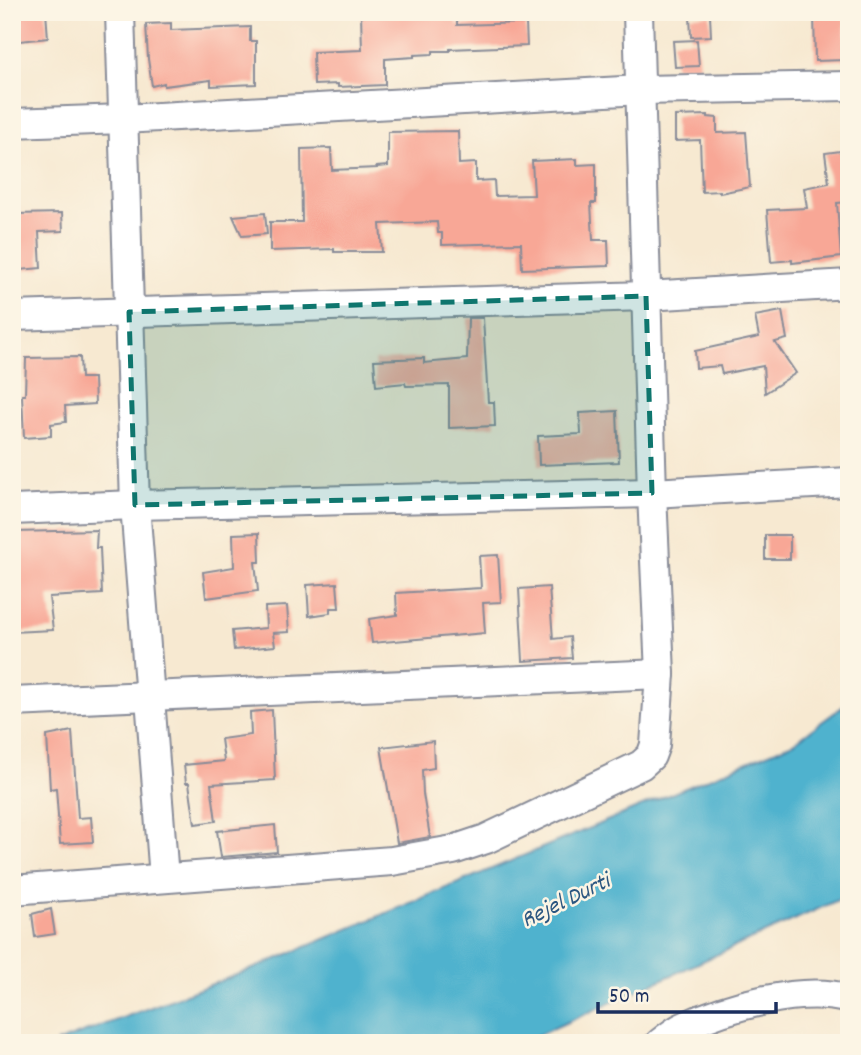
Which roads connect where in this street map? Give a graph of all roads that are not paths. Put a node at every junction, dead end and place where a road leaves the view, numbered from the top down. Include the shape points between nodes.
1 (120, 12) edge
2 (638, 12) edge
3 (849, 86) edge
4 (640, 90) junction
5 (123, 119) junction
6 (12, 123) edge
7 (849, 284) edge
8 (646, 296) junction
9 (129, 312) junction
10 (12, 316) edge
11 (849, 482) edge
12 (652, 492) junction
13 (135, 505) junction
14 (12, 510) edge
15 (660, 674) junction
16 (149, 697) junction
17 (12, 702) edge
18 (164, 878) junction
19 (12, 890) edge
20 (849, 999) edge
21 (660, 1043) edge

1 - 5 street
2 - 4 street
3 - 4 street
4 - 5 street
4 - 8 street
5 - 6 street
5 - 9 street
7 - 8 street
8 - 9 street
8 - 12 street
9 - 10 street
9 - 13 street
11 - 12 street
12 - 13 street
12 - 15 street
13 - 14 street
13 - 16 street
15 - 16 street
15 - 18 street via 651,756 641,765 485,839 392,861
16 - 17 street
16 - 18 street
18 - 19 street
20 - 21 street via 823,994 769,998 680,1028

